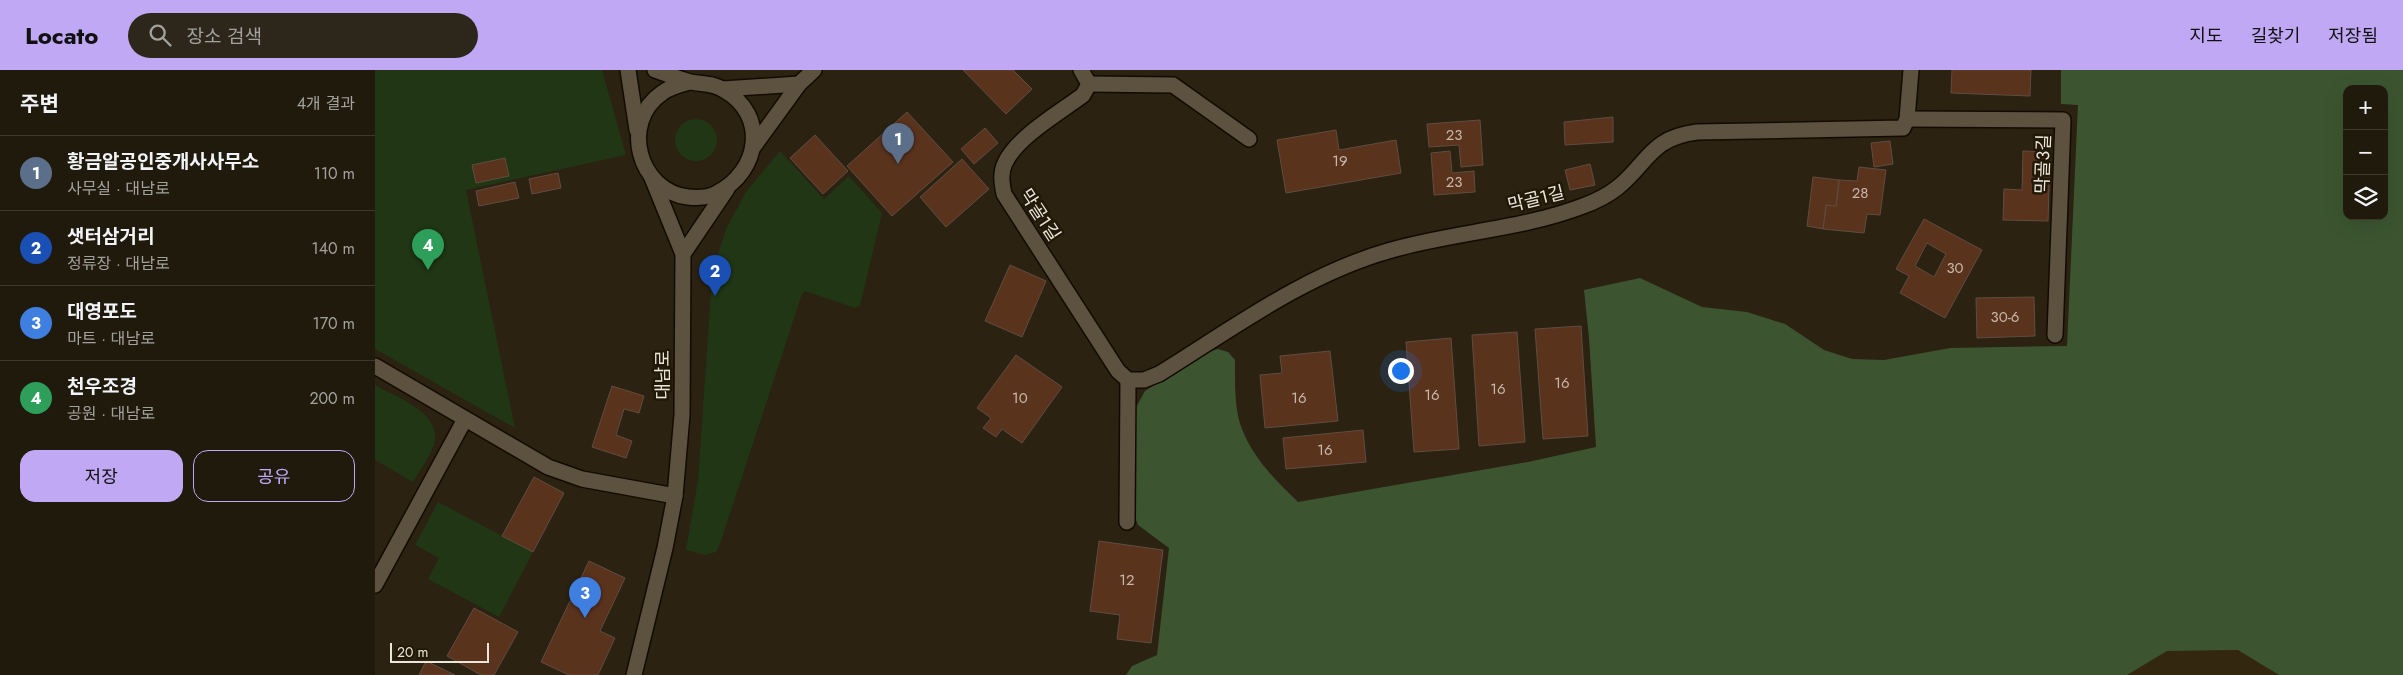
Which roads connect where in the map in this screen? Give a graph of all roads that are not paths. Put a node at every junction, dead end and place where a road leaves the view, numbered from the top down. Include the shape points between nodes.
1 (628, 70) edge
2 (655, 70) edge
3 (814, 70) edge
4 (1081, 70) edge
5 (1911, 70) edge
6 (690, 82) junction
7 (799, 84) junction
8 (1089, 84) junction
9 (723, 89) junction
10 (1907, 119) junction
11 (638, 134) junction
12 (1249, 139) dead end
13 (753, 146) junction
14 (652, 178) junction
15 (728, 188) junction
16 (683, 254) junction
17 (2055, 335) dead end
18 (375, 366) edge
19 (1128, 380) junction
20 (465, 419) junction
21 (675, 496) junction
22 (1127, 522) dead end
23 (375, 585) edge
24 (634, 675) edge

1 - 11 street
2 - 6 street
3 - 7 street
4 - 8 street
5 - 10 street
6 - 9 street via 707,83
6 - 11 street via 667,90 649,105 641,119
7 - 9 street
7 - 13 street
8 - 12 street via 1173,85
8 - 19 street, 막골1길 via 1083,95 1018,144 1004,164 1001,180 1004,194
9 - 13 street via 737,99 747,113 753,129
10 - 17 street, 막골3길 via 2063,120
10 - 19 street, 막골1길 via 1903,128 1893,130 1677,134 1658,145 1616,189 1585,205 1546,218 1422,242 1357,262 1318,278 1159,374 1145,380
11 - 14 street via 643,165
13 - 15 street via 741,177
14 - 15 street via 680,196 697,198
14 - 16 street
15 - 16 street
16 - 21 street, 대남로 via 682,415
18 - 20 street
19 - 22 street
20 - 21 street via 548,467 582,479
20 - 23 street
21 - 24 street, 대남로

